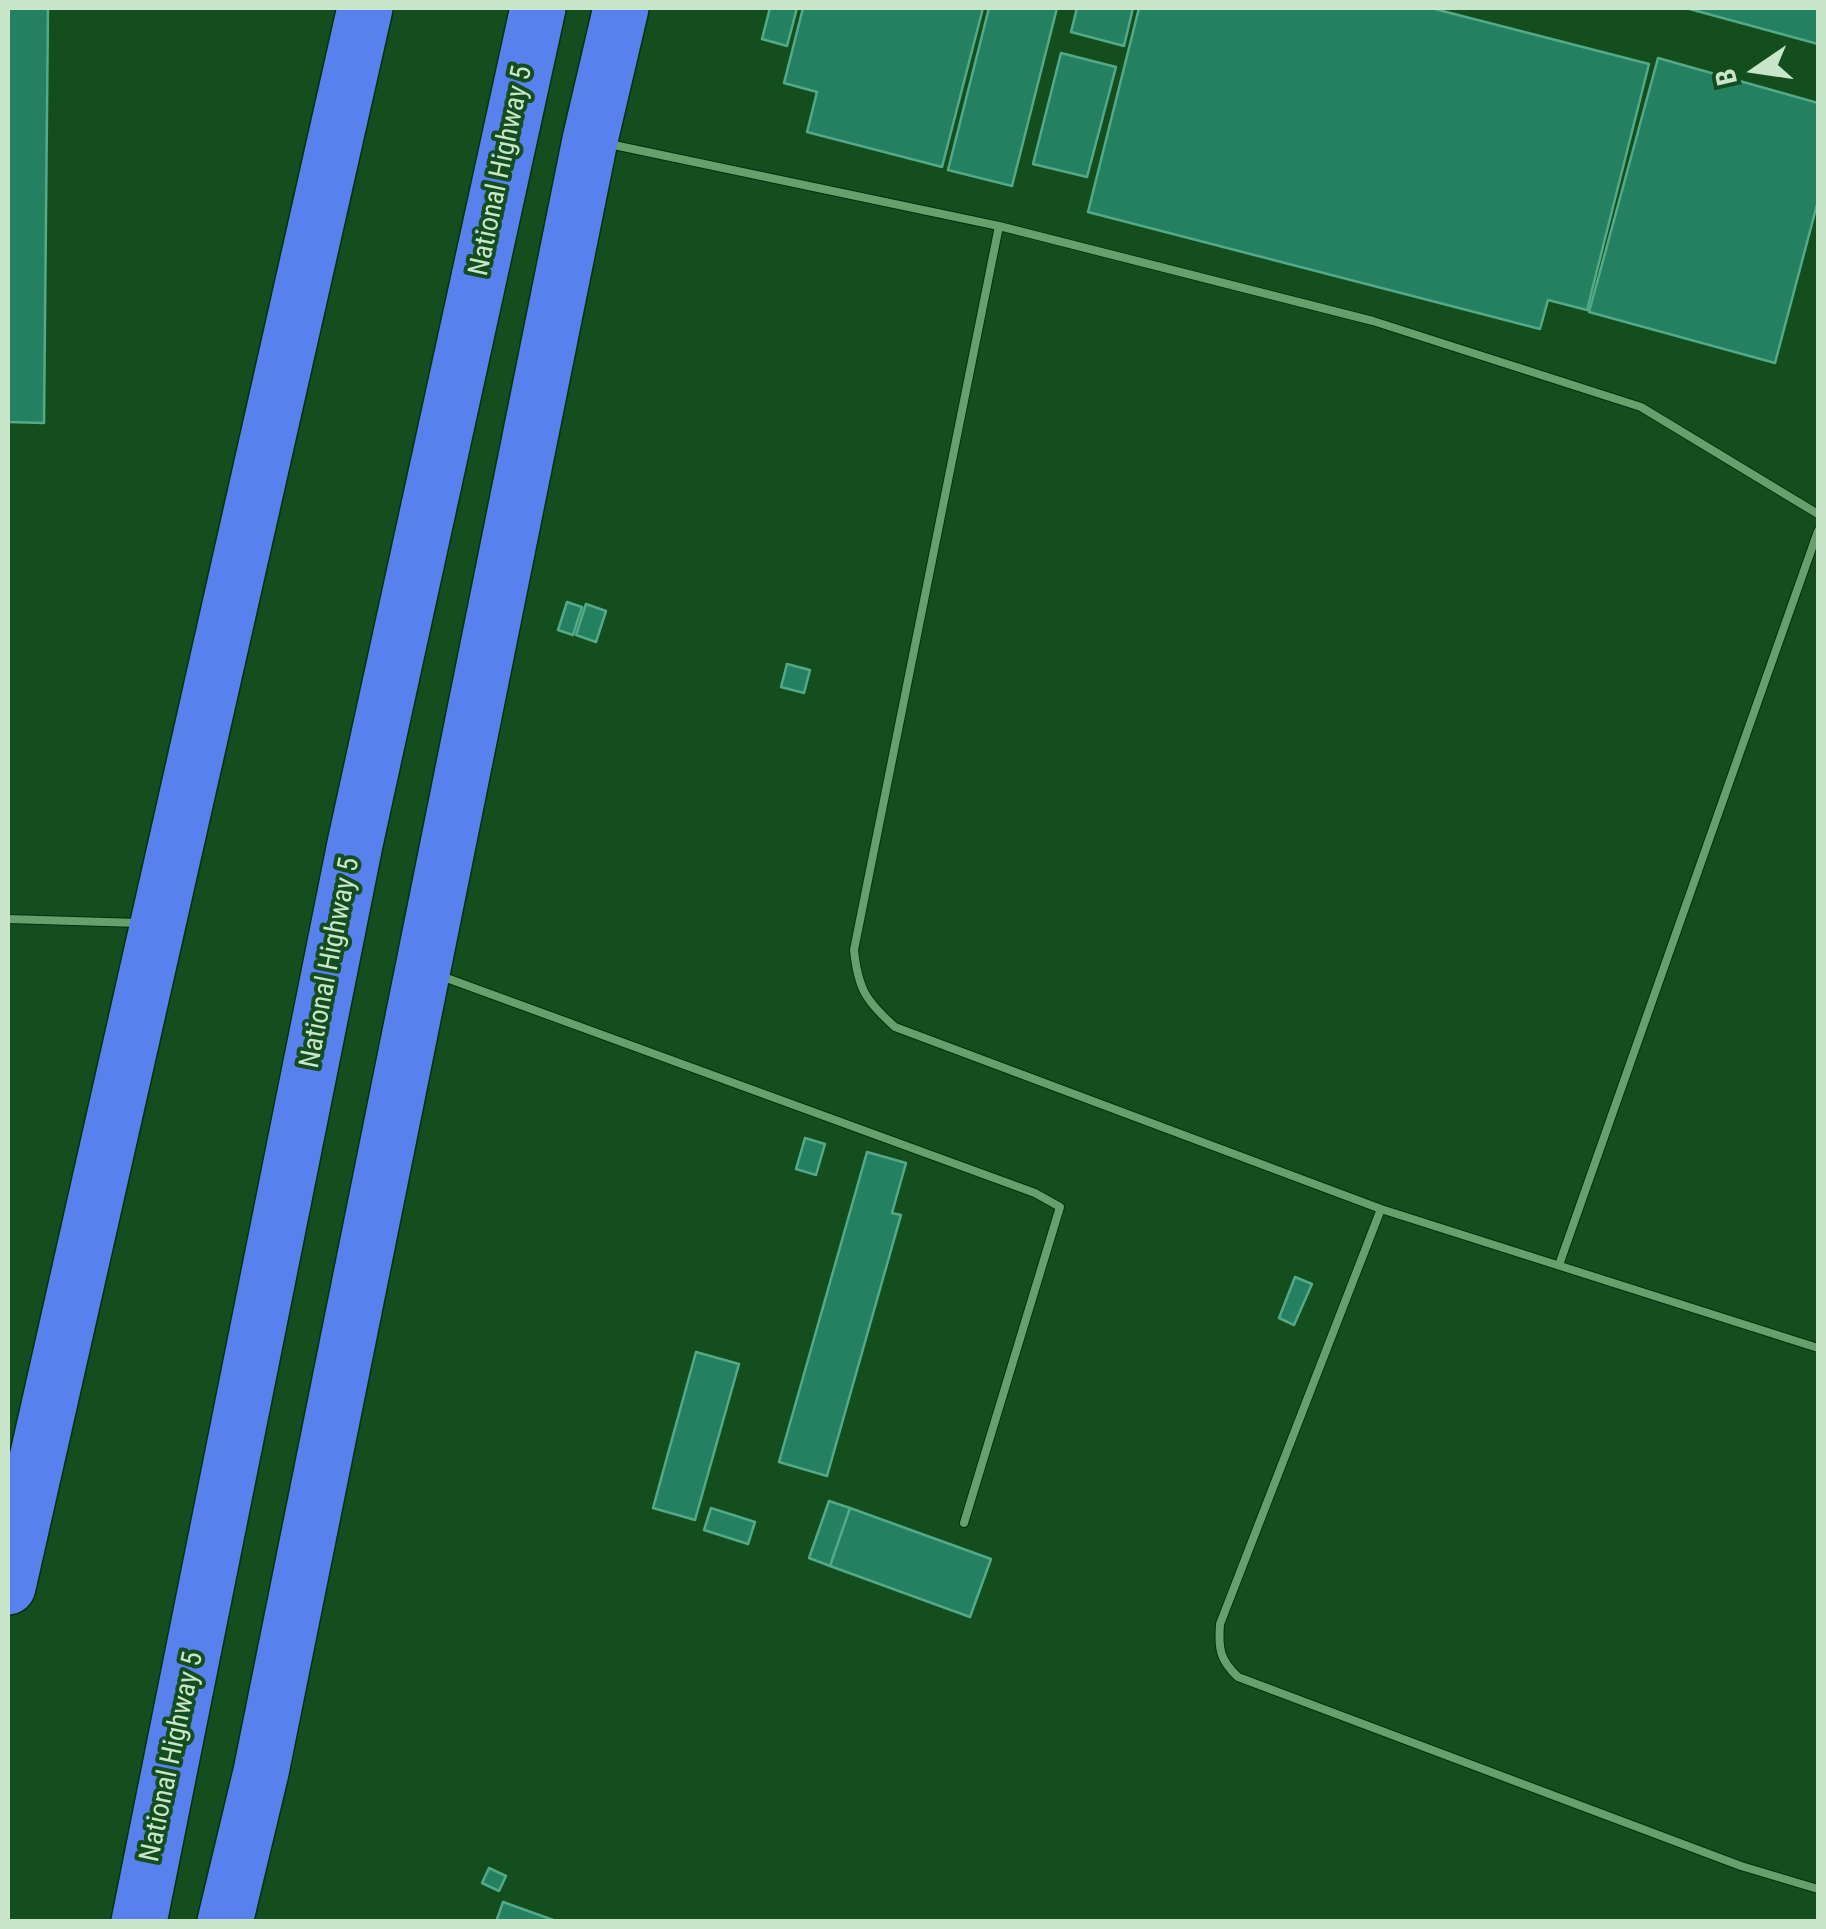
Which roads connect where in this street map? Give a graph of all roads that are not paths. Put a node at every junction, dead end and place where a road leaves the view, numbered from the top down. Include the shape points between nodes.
1 (365, 8) edge
2 (538, 8) edge
3 (621, 8) edge
4 (590, 140) junction
5 (999, 226) junction
6 (1818, 514) edge
7 (1818, 531) edge
8 (8, 919) edge
9 (158, 923) junction
10 (422, 969) junction
11 (1381, 1209) junction
12 (1559, 1266) junction
13 (1818, 1348) edge
14 (964, 1522) dead end
15 (8, 1586) edge
16 (1818, 1890) edge
17 (139, 1922) edge
18 (225, 1922) edge

1 - 9 highway
2 - 17 highway, National Highway 5 via 354,844
3 - 4 highway
4 - 5 lane
4 - 10 highway
5 - 6 lane via 1374,321 1641,408
5 - 11 lane via 854,950 857,979 869,1003 895,1027
7 - 12 lane
8 - 9 lane
9 - 15 highway
10 - 14 lane via 1035,1192 1060,1207
10 - 18 highway
11 - 12 lane
11 - 16 lane via 1220,1624 1222,1662 1238,1677
12 - 13 lane

